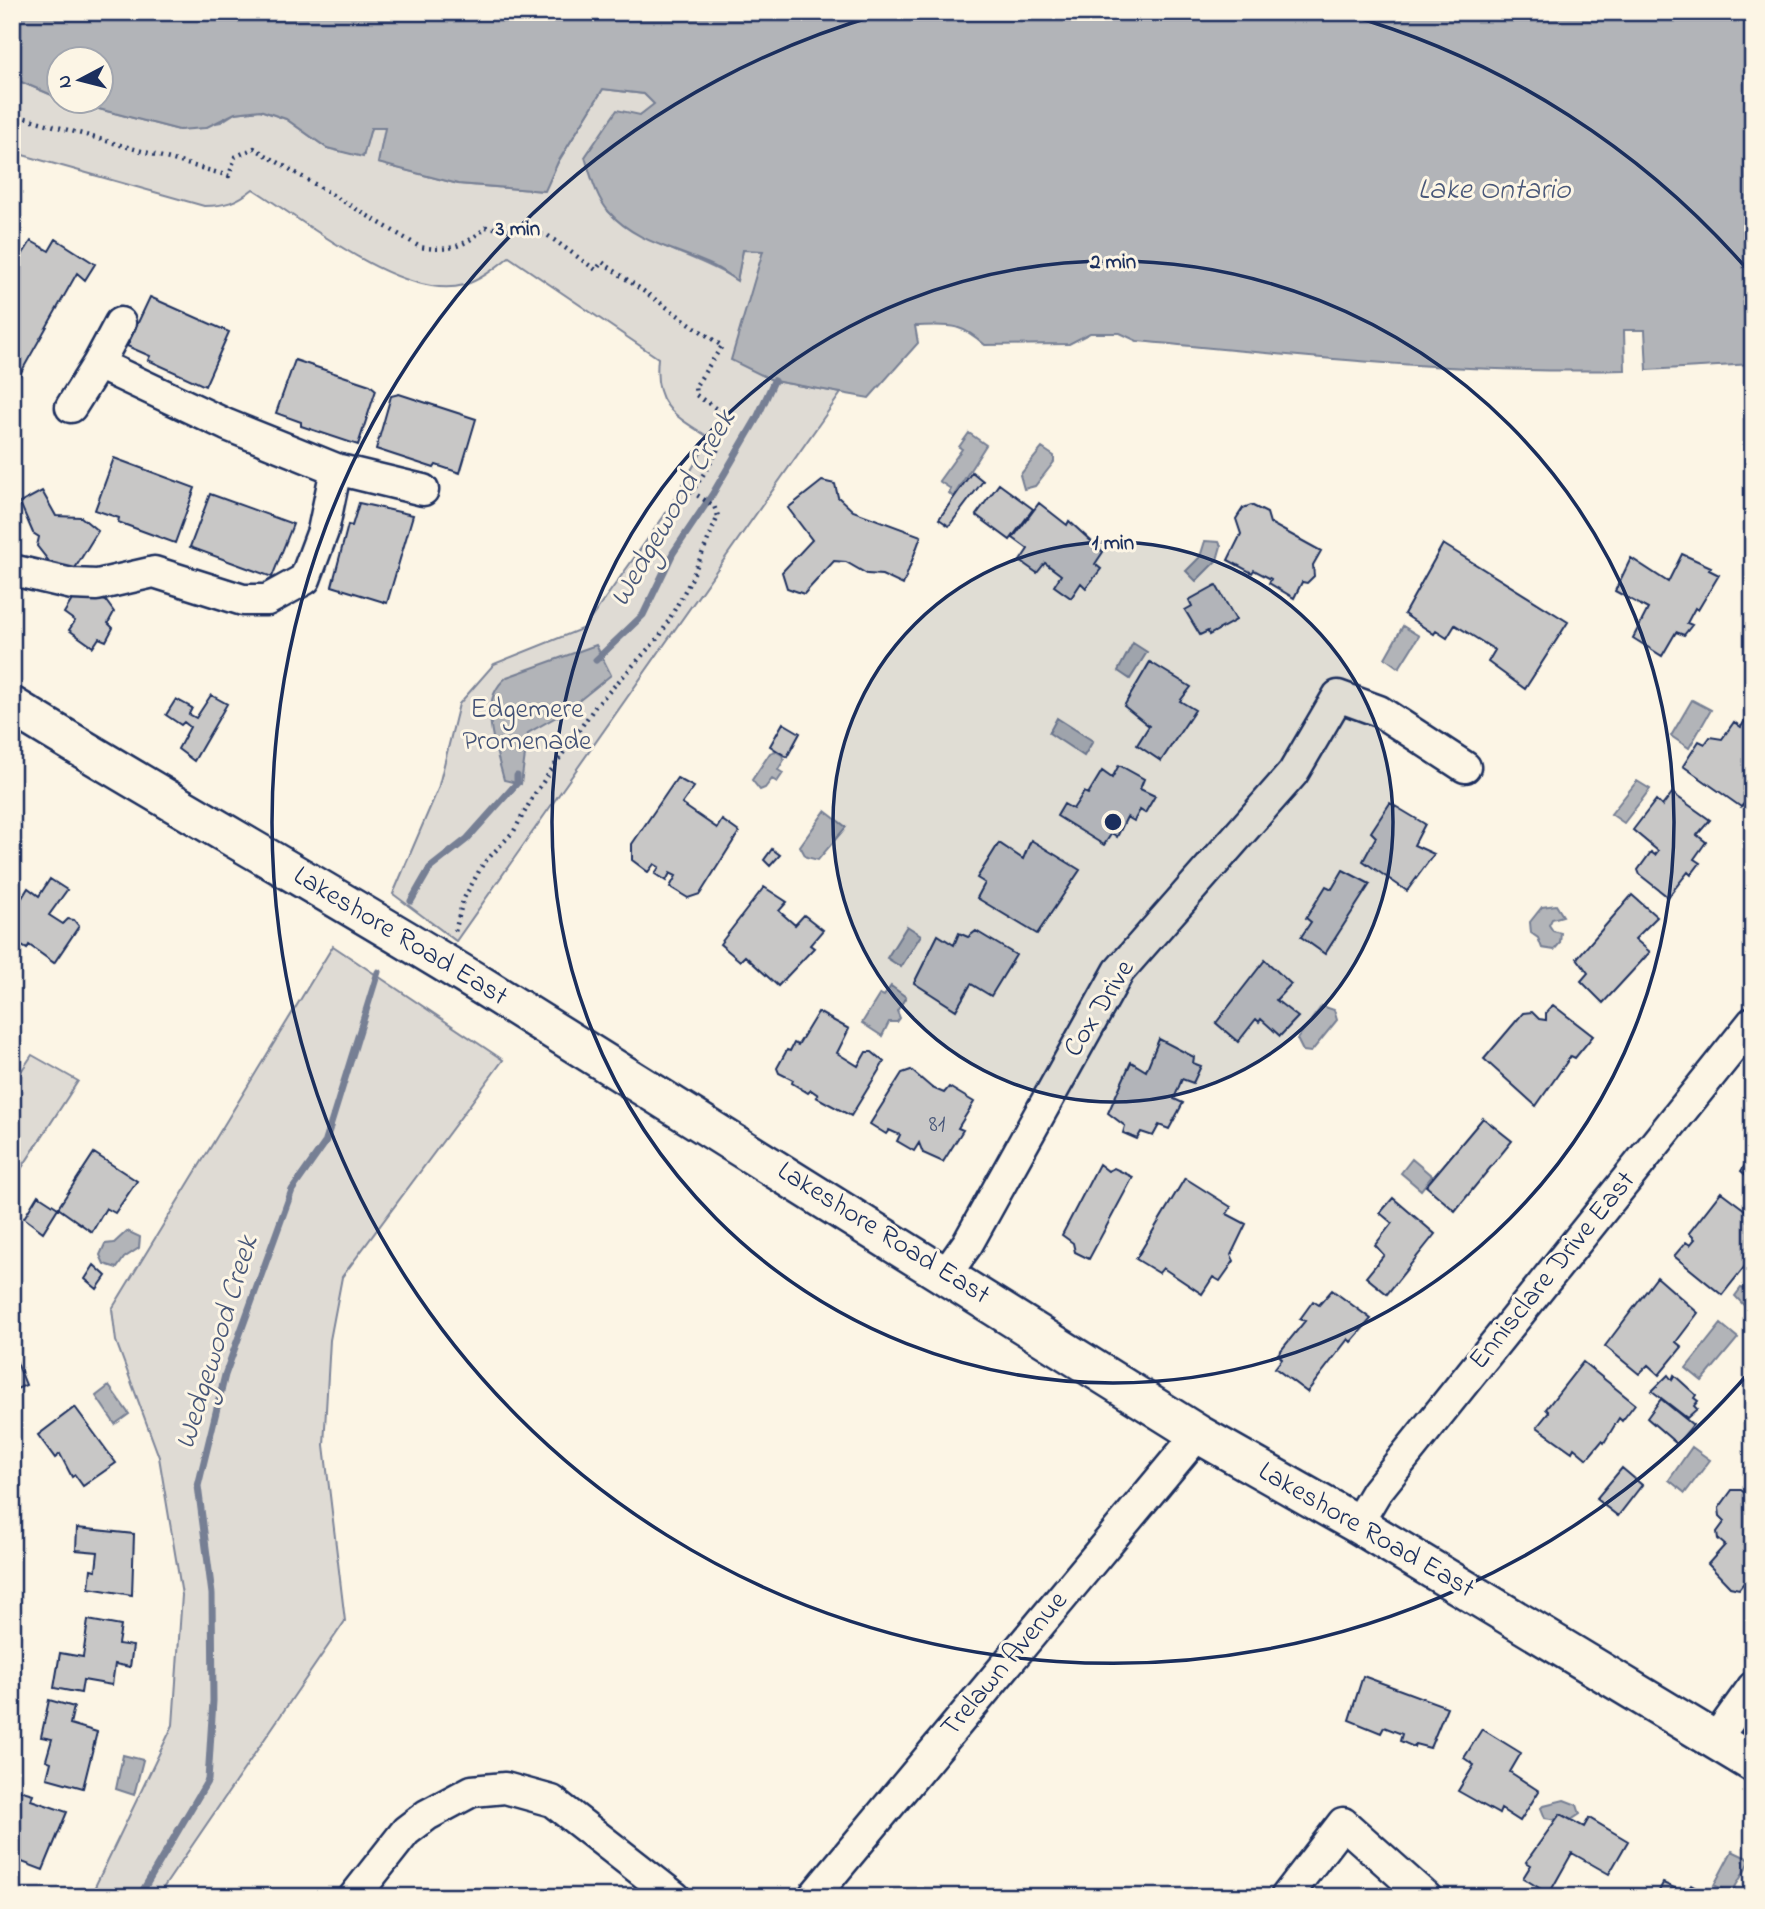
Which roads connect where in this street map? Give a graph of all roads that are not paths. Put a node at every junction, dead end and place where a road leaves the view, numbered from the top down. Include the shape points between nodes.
1 (120, 323) dead end
2 (97, 364) junction
3 (71, 407) dead end
4 (336, 469) junction
5 (423, 490) dead end
6 (12, 570) edge
7 (12, 706) edge
8 (1465, 767) dead end
9 (1753, 1022) edge
10 (946, 1274) junction
11 (1198, 1434) junction
12 (1357, 1524) junction
13 (1753, 1687) edge
14 (1715, 1740) junction
15 (1753, 1763) edge
16 (354, 1897) edge
17 (675, 1897) edge
18 (813, 1897) edge
19 (1286, 1897) edge
20 (1426, 1897) edge

1 - 2 street
2 - 3 street
2 - 4 street via 227,425
4 - 5 street
4 - 6 street via 323,531 305,579 267,600 243,600 154,572 97,585
7 - 10 main road, Lakeshore Road East via 401,936
8 - 10 street, Cox Drive via 1379,712 1338,696 1293,773 1119,971 968,1243
9 - 12 street, Ennisclare Drive East via 1376,1492
10 - 11 main road, Lakeshore Road East
11 - 12 main road, Lakeshore Road East
11 - 18 street, Trelawn Avenue
12 - 14 main road, Lakeshore Road East
13 - 14 street
14 - 15 main road, Lakeshore Road East
16 - 17 street via 406,1831 427,1815 472,1791 505,1788 552,1801
19 - 20 street via 1343,1823

